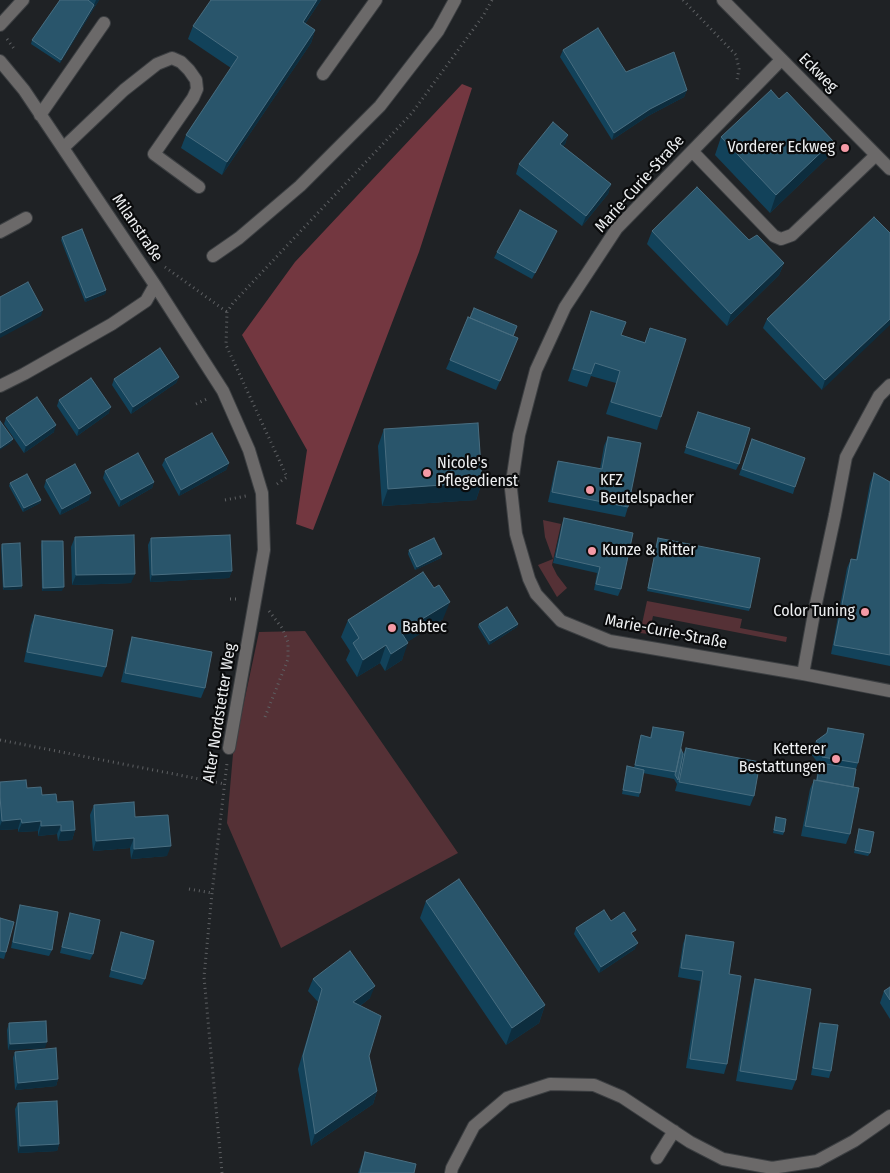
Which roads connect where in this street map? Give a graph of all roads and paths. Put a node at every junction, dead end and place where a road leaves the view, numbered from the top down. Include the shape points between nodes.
1 (23, 0) edge
2 (376, 0) edge
3 (492, 0) edge
4 (683, 0) edge
5 (723, 0) edge
6 (453, 1) edge
7 (104, 24) dead end
8 (0, 25) edge
9 (6, 37) dead end
10 (17, 53) dead end
11 (781, 60) junction
12 (0, 61) edge
13 (323, 74) dead end
14 (737, 86) dead end
15 (40, 115) junction
16 (63, 148) junction
17 (692, 151) junction
18 (876, 155) junction
19 (890, 169) edge
20 (199, 188) dead end
21 (26, 218) dead end
22 (0, 232) edge
23 (213, 256) dead end
24 (162, 265) dead end
25 (155, 285) junction
26 (227, 312) junction
27 (890, 384) edge
28 (0, 386) edge
29 (262, 493) junction
30 (256, 599) junction
31 (803, 674) junction
32 (890, 692) edge
33 (264, 717) dead end
34 (0, 740) edge
35 (229, 748) joint
36 (225, 784) junction
37 (189, 889) dead end
38 (212, 894) junction
39 (890, 1116) edge
40 (674, 1131) junction
41 (657, 1158) dead end
42 (222, 1173) edge
43 (451, 1173) edge

1 - 8 street
2 - 13 street
3 - 26 path via 412,113
4 - 14 path via 736,55 739,69
5 - 11 street, Eckweg
6 - 23 street via 438,31 380,106 300,186
7 - 15 street
9 - 10 path
11 - 17 street, Marie-Curie-Straße
11 - 18 street, Eckweg
12 - 15 street, Milanstraße
15 - 16 street, Milanstraße
16 - 20 street via 124,90 157,64 172,58 189,70 196,80 197,89 154,154
16 - 25 street, Milanstraße
17 - 18 street via 774,236 781,239 792,235
17 - 31 street, Marie-Curie-Straße via 617,228 560,316 536,370 519,436 511,490 516,534 536,594 561,621 610,641
18 - 19 street, Eckweg
21 - 22 street
24 - 26 path
25 - 28 street, Milanstraße via 146,301 112,324
25 - 29 street, Alter Nordstetter Weg via 223,391 249,450
26 - 29 path via 226,345 287,477
27 - 31 street via 879,396 846,457
29 - 30 street, Alter Nordstetter Weg via 264,550
30 - 33 path via 271,612 288,642 288,659
30 - 35 street, Alter Nordstetter Weg
31 - 32 street, Marie-Curie-Straße
34 - 36 path
35 - 36 path, Alter Nordstetter Weg
36 - 38 path, Alter Nordstetter Weg
37 - 38 path
38 - 42 path, Alter Nordstetter Weg via 204,977
39 - 40 street via 817,1161 772,1168 723,1160
40 - 41 street
40 - 43 street via 622,1098 594,1085 550,1084 507,1098 474,1126

